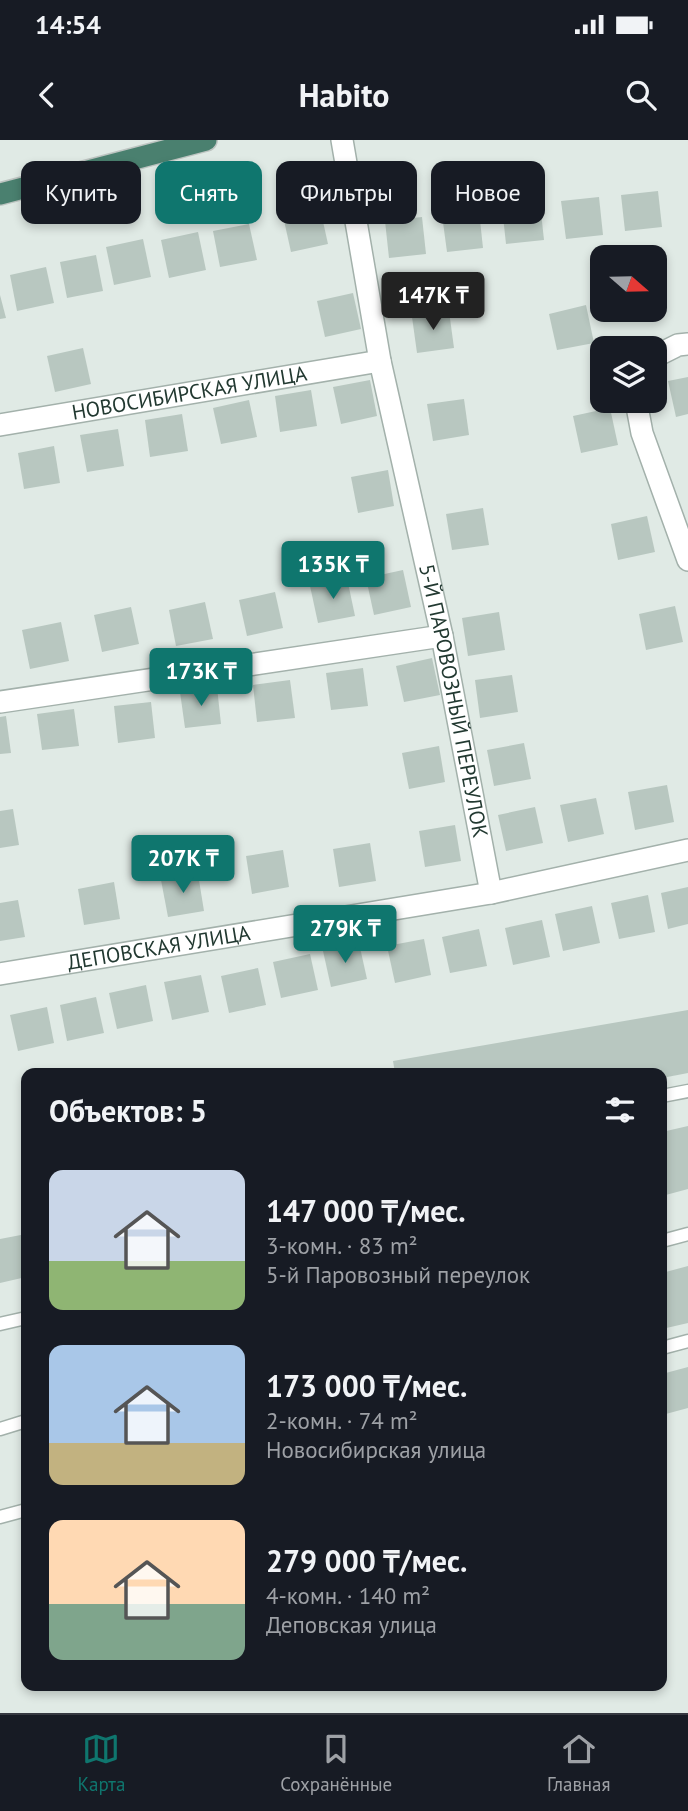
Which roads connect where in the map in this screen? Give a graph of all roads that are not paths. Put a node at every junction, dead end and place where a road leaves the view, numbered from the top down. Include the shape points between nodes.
1 (206, 140) edge
2 (342, 140) edge
3 (0, 194) edge
4 (688, 344) edge
5 (667, 350) edge
6 (380, 360) junction
7 (638, 413) edge
8 (0, 425) edge
9 (688, 560) edge
10 (442, 636) junction
11 (0, 702) edge
12 (688, 850) edge
13 (491, 893) junction
14 (0, 974) edge
15 (688, 1091) edge
16 (667, 1095) edge
17 (688, 1234) edge
18 (667, 1240) edge
19 (21, 1319) edge
20 (0, 1324) edge
21 (688, 1341) edge
22 (667, 1347) edge
23 (21, 1423) edge
24 (0, 1429) edge
25 (21, 1511) edge
26 (0, 1517) edge

1 - 3 highway
2 - 6 street, 5-Й ПАРОВОЗНЫЙ ПЕРЕУЛОК
4 - 5 street
6 - 8 street, НОВОСИБИРСКАЯ УЛИЦА
6 - 10 street, 5-Й ПАРОВОЗНЫЙ ПЕРЕУЛОК
7 - 9 street
10 - 11 street
10 - 13 street, 5-Й ПАРОВОЗНЫЙ ПЕРЕУЛОК
12 - 13 street, ДЕПОВСКАЯ УЛИЦА
13 - 14 street, ДЕПОВСКАЯ УЛИЦА
15 - 16 lane
17 - 18 lane
19 - 20 lane
21 - 22 lane
23 - 24 lane
25 - 26 lane

